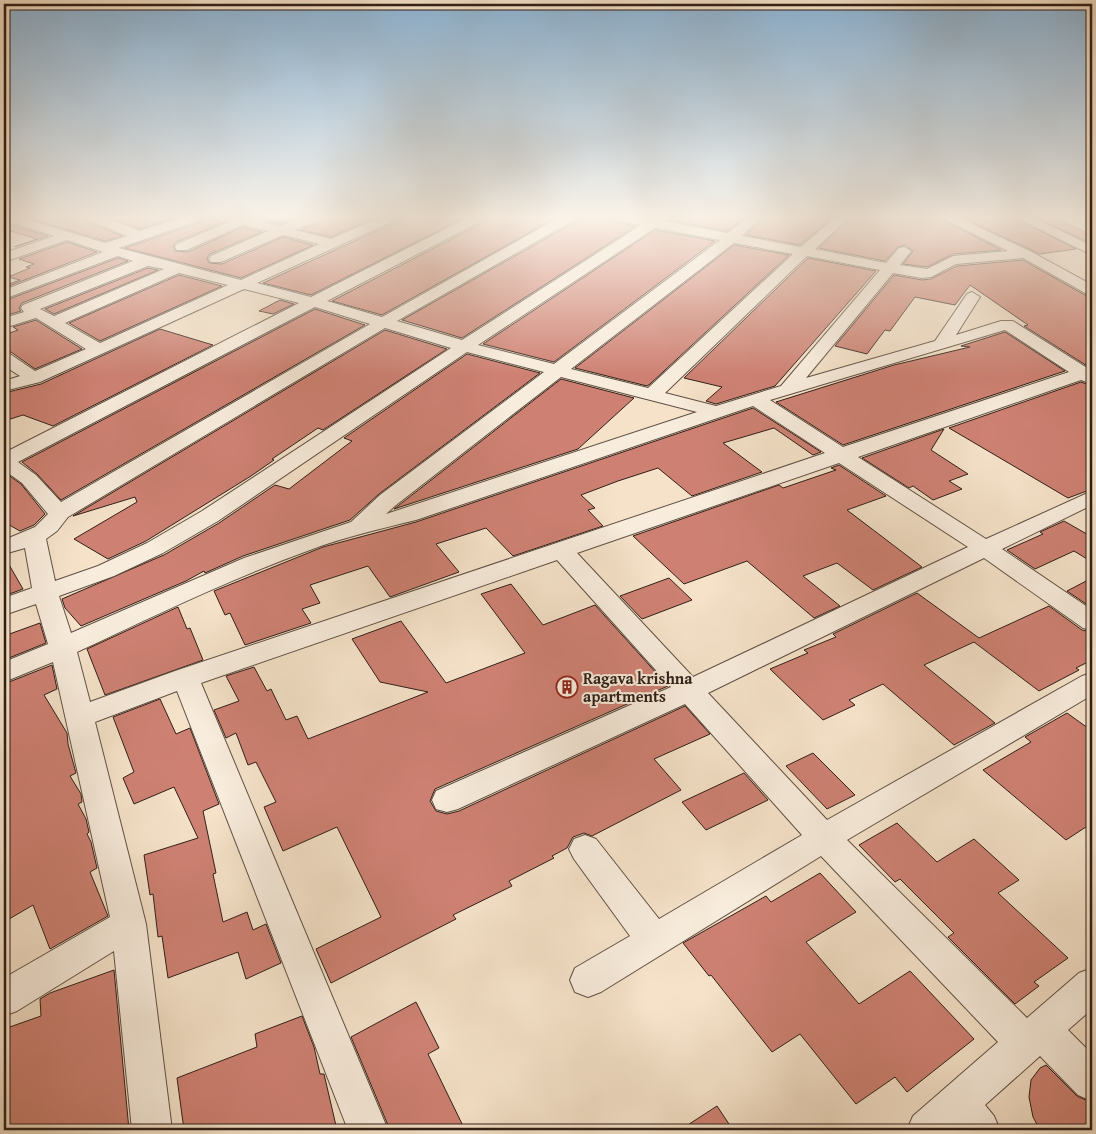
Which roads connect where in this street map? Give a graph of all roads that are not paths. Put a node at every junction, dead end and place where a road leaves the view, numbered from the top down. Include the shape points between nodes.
1 (62, 270) edge
2 (126, 270) edge
3 (175, 270) edge
4 (181, 270) edge
5 (276, 270) edge
6 (372, 270) edge
7 (476, 270) edge
8 (580, 270) edge
9 (689, 270) edge
10 (785, 270) edge
11 (889, 270) edge
12 (902, 270) edge
13 (934, 270) edge
14 (1054, 270) edge
15 (245, 285) junction
16 (1092, 291) edge
17 (4, 294) edge
18 (972, 297) dead end
19 (310, 301) junction
20 (33, 310) junction
21 (385, 322) junction
22 (4, 323) edge
23 (52, 323) junction
24 (463, 346) junction
25 (941, 346) junction
26 (99, 350) junction
27 (4, 358) edge
28 (558, 369) junction
29 (1087, 376) edge
30 (34, 378) junction
31 (4, 386) edge
32 (787, 390) junction
33 (652, 395) junction
34 (755, 400) junction
35 (718, 412) junction
36 (844, 456) junction
37 (4, 461) edge
38 (1092, 497) edge
39 (58, 513) junction
40 (359, 525) junction
41 (34, 537) junction
42 (4, 547) edge
43 (986, 549) junction
44 (562, 551) junction
45 (44, 592) junction
46 (4, 607) edge
47 (1092, 622) edge
48 (63, 649) junction
49 (4, 673) edge
50 (185, 678) junction
51 (1092, 683) edge
52 (690, 690) junction
53 (79, 718) junction
54 (447, 800) dead end
55 (824, 838) junction
56 (585, 849) dead end
57 (129, 924) junction
58 (655, 941) junction
59 (588, 980) dead end
60 (1092, 985) edge
61 (4, 998) edge
62 (1033, 1037) junction
63 (1092, 1081) edge
64 (969, 1118) edge
65 (152, 1130) edge
66 (368, 1130) edge
67 (927, 1130) edge

1 - 17 street
2 - 20 street
3 - 23 street
4 - 15 street
5 - 15 street
6 - 19 street
7 - 21 street
8 - 24 street
9 - 28 street
10 - 33 street
11 - 32 street
12 - 13 street via 926,274
14 - 16 street
15 - 19 street
15 - 26 street
17 - 20 street
18 - 25 street
19 - 21 street
19 - 37 street
20 - 22 street
20 - 23 street
21 - 24 street
21 - 39 street
23 - 26 street
24 - 28 street
24 - 45 street via 210,516 138,556
25 - 29 street via 1007,324
25 - 32 street
26 - 30 street
27 - 30 street
28 - 33 street
28 - 40 street
29 - 36 street
30 - 31 street
32 - 34 street
33 - 35 street
34 - 35 street
34 - 36 street
35 - 40 street via 408,515
36 - 43 street
36 - 44 street
37 - 39 street via 29,479
38 - 43 street
39 - 41 street via 47,530
40 - 48 street via 204,583
41 - 42 street
41 - 45 street
43 - 47 street
43 - 52 street
44 - 50 street
44 - 52 street
45 - 46 street
45 - 48 street
48 - 49 street
48 - 53 street
50 - 53 street
50 - 66 street
51 - 55 street
52 - 54 street
52 - 55 street
53 - 57 street
55 - 58 street
55 - 62 street
56 - 58 street
57 - 61 street
57 - 65 street
58 - 59 street
60 - 62 street
62 - 63 street
62 - 64 street
64 - 67 street

